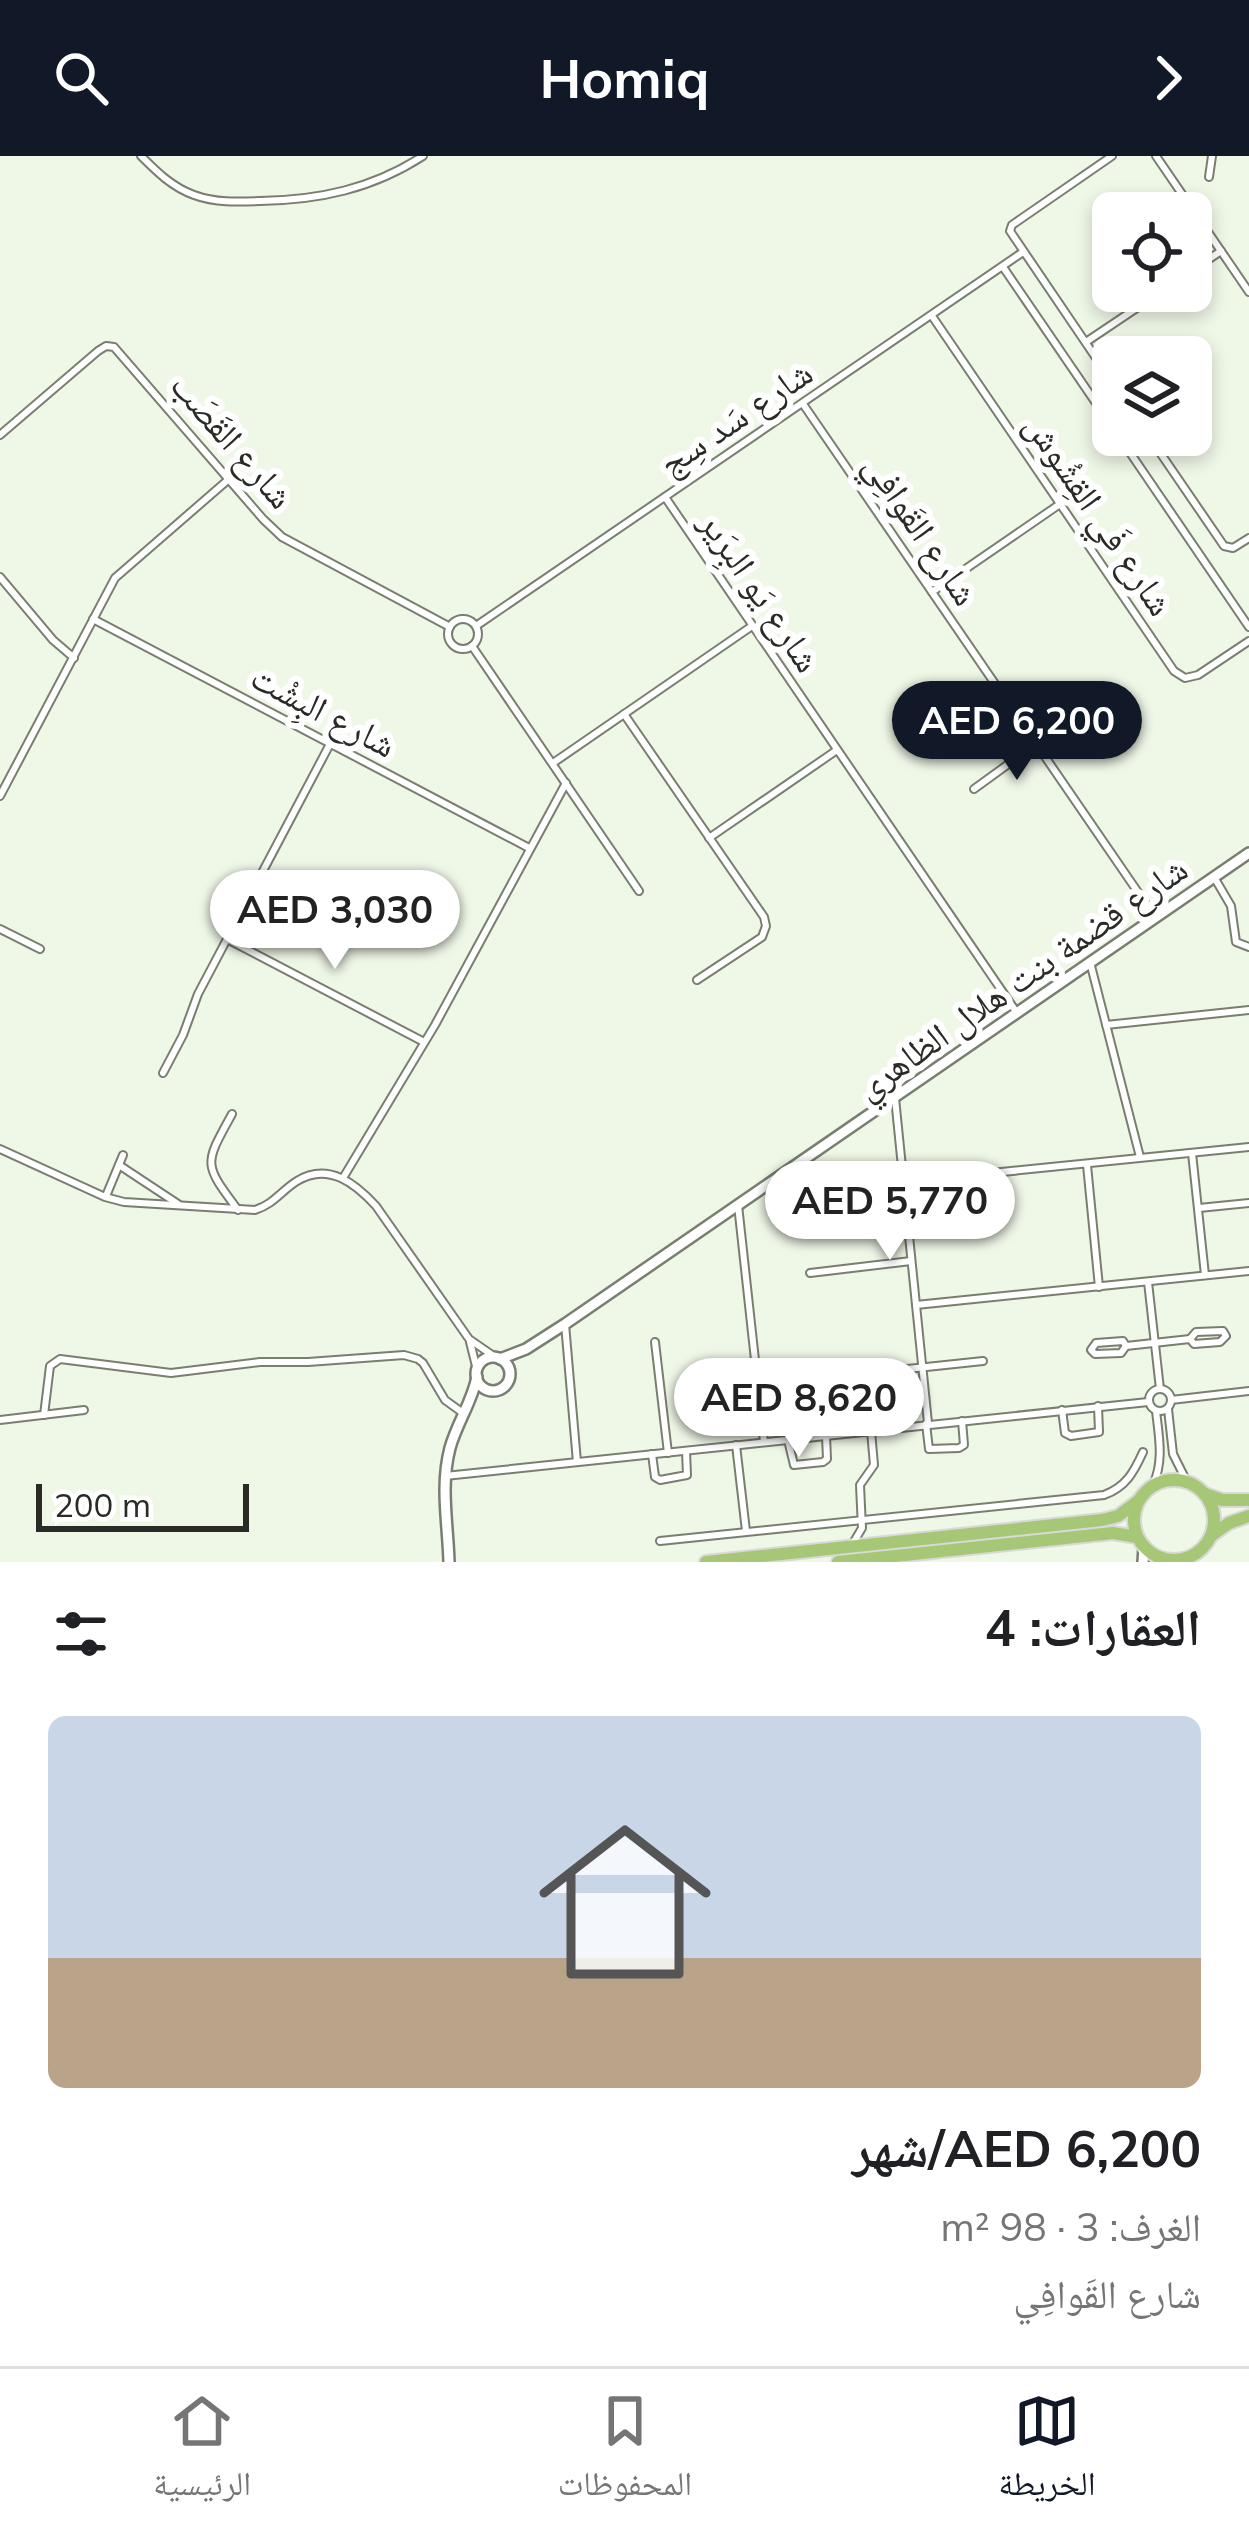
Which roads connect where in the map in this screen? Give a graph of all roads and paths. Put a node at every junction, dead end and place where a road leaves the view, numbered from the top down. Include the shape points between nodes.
1 (141, 156) edge
2 (422, 156) edge
3 (1112, 156) edge
4 (1156, 156) edge
5 (1212, 156) edge
6 (1209, 177) dead end
7 (1221, 251) junction
8 (1023, 252) junction
9 (1212, 257) edge
10 (1003, 266) junction
11 (1249, 292) edge
12 (1130, 312) edge
13 (932, 315) junction
14 (1085, 342) junction
15 (1092, 352) edge
16 (1092, 397) edge
17 (803, 404) junction
18 (0, 435) edge
19 (1132, 456) edge
20 (1162, 456) edge
21 (229, 478) junction
22 (665, 497) junction
23 (1060, 504) junction
24 (1249, 538) edge
25 (0, 577) edge
26 (932, 592) junction
27 (93, 619) junction
28 (476, 626) junction
29 (752, 626) junction
30 (450, 627) junction
31 (1249, 627) edge
32 (1249, 641) edge
33 (472, 646) junction
34 (74, 658) junction
35 (624, 714) junction
36 (330, 744) junction
37 (1036, 744) junction
38 (837, 750) junction
39 (552, 763) junction
40 (566, 783) junction
41 (974, 789) dead end
42 (0, 796) edge
43 (710, 838) junction
44 (530, 848) junction
45 (1249, 853) edge
46 (1214, 877) junction
47 (639, 891) dead end
48 (1155, 917) junction
49 (0, 928) edge
50 (227, 939) junction
51 (1249, 947) edge
52 (40, 949) dead end
53 (1090, 962) junction
54 (697, 980) dead end
55 (1249, 1010) edge
56 (1017, 1012) junction
57 (1106, 1025) junction
58 (424, 1042) junction
59 (163, 1073) dead end
60 (895, 1098) junction
61 (232, 1114) dead end
62 (1249, 1147) edge
63 (0, 1149) edge
64 (1192, 1153) junction
65 (123, 1155) dead end
66 (1140, 1158) junction
67 (1087, 1164) junction
68 (119, 1165) junction
69 (344, 1178) junction
70 (903, 1182) junction
71 (105, 1197) junction
72 (1249, 1203) edge
73 (738, 1205) junction
74 (181, 1206) junction
75 (1198, 1208) junction
76 (238, 1210) junction
77 (910, 1261) junction
78 (1249, 1271) edge
79 (810, 1273) dead end
80 (1205, 1276) junction
81 (1148, 1282) junction
82 (1099, 1287) junction
83 (916, 1305) junction
84 (566, 1324) junction
85 (469, 1339) junction
86 (1190, 1339) junction
87 (655, 1342) dead end
88 (1155, 1344) junction
89 (1126, 1346) junction
90 (526, 1349) junction
91 (498, 1358) junction
92 (982, 1361) dead end
93 (922, 1368) junction
94 (477, 1373) junction
95 (510, 1373) junction
96 (804, 1380) dead end
97 (1160, 1389) junction
98 (493, 1391) junction
99 (1249, 1391) edge
100 (1148, 1402) junction
101 (1169, 1404) junction
102 (1098, 1406) junction
103 (84, 1410) dead end
104 (1062, 1410) junction
105 (1156, 1411) junction
106 (464, 1412) junction
107 (44, 1415) junction
108 (0, 1420) edge
109 (962, 1420) junction
110 (927, 1424) junction
111 (871, 1431) junction
112 (826, 1436) junction
113 (788, 1440) junction
114 (764, 1442) junction
115 (736, 1445) junction
116 (686, 1451) junction
117 (1143, 1452) dead end
118 (668, 1453) junction
119 (652, 1454) junction
120 (578, 1462) junction
121 (445, 1476) junction
122 (1187, 1482) junction
123 (1153, 1485) junction
124 (1205, 1494) junction
125 (1249, 1500) edge
126 (1138, 1501) junction
127 (1249, 1516) edge
128 (863, 1520) junction
129 (746, 1532) junction
130 (1210, 1537) junction
131 (660, 1541) dead end
132 (1140, 1542) junction
133 (883, 1543) junction
134 (849, 1547) junction
135 (449, 1561) edge
136 (1175, 1561) edge
137 (706, 1562) edge
138 (838, 1562) edge
139 (1143, 1562) edge

1 - 2 street via 185,191 230,202 321,198
3 - 8 street via 1012,225
4 - 7 street
5 - 6 street
7 - 9 street
7 - 11 street
8 - 10 street, شارع سَد سِج
8 - 14 street
10 - 13 street, شارع سَد سِج
10 - 16 street
12 - 14 street
13 - 17 street, شارع سَد سِج
13 - 23 street, شارع فَي القِشُوش
14 - 15 street
17 - 22 street, شارع سَد سِج
17 - 26 street, شارع القَوافِي
18 - 21 street, شارع القَصَب via 110,346
19 - 31 street
20 - 24 street via 1224,546
21 - 27 street via 122,570
21 - 30 street, شارع القَصَب via 293,544
22 - 28 street, شارع سَد سِج
22 - 29 street, شارع يَو البِرَير
23 - 26 street
23 - 32 street, شارع فَي القِشُوش via 1179,676 1198,675
25 - 34 street
26 - 37 street, شارع القَوافِي
27 - 34 street
27 - 36 street, شارع البِشْت
28 - 30 street via 463,620
28 - 33 street
29 - 35 street
29 - 38 street, شارع يَو البِرَير
30 - 33 street via 455,647
33 - 39 street
34 - 42 street
35 - 39 street
35 - 43 street
36 - 44 street, شارع البِشْت
36 - 50 street
37 - 41 street
37 - 48 street, شارع القَوافِي
38 - 43 street
38 - 56 street, شارع يَو البِرَير
39 - 40 street
40 - 44 street
40 - 47 street
43 - 54 street via 766,926 758,942
44 - 58 street
45 - 46 street, شارع قضمة بنت هلال الظاهري
46 - 48 street, شارع قضمة بنت هلال الظاهري
46 - 51 street via 1231,906 1236,942
48 - 53 street, شارع قضمة بنت هلال الظاهري
49 - 52 street
50 - 58 street
50 - 59 street
53 - 56 street, شارع قضمة بنت هلال الظاهري
53 - 57 street
55 - 57 street
56 - 60 street, شارع قضمة بنت هلال الظاهري
57 - 66 street
58 - 69 street
60 - 70 street
60 - 73 street, شارع قضمة بنت هلال الظاهري
61 - 76 street via 210,1168
62 - 64 street
63 - 71 street
64 - 66 street
64 - 75 street
65 - 68 street
66 - 67 street
67 - 70 street
67 - 82 street
68 - 71 street
68 - 74 street
69 - 76 street via 311,1175 265,1207
69 - 85 street via 376,1206
70 - 77 street
71 - 74 street
72 - 75 street
73 - 84 street, شارع قضمة بنت هلال الظاهري
73 - 114 street
74 - 76 street
75 - 80 street
77 - 79 street
77 - 83 street
78 - 80 street
80 - 81 street
81 - 82 street
81 - 88 street
82 - 83 street
83 - 93 street
84 - 90 street, شارع قضمة بنت هلال الظاهري
84 - 120 street
85 - 91 street
85 - 94 street
86 - 86 street via 1220,1342 1226,1336 1196,1332
86 - 88 street
87 - 118 street
88 - 89 street
88 - 97 street
89 - 89 street via 1096,1342 1091,1350 1120,1353
90 - 91 street, شارع قضمة بنت هلال الظاهري
90 - 95 street, شارع قضمة بنت هلال الظاهري
91 - 94 street via 482,1362
91 - 95 street
92 - 93 street
93 - 96 street
93 - 110 street
94 - 98 street
94 - 106 street
95 - 98 street
97 - 100 street
97 - 101 street
98 - 106 street
99 - 101 street
100 - 102 street
100 - 105 street
101 - 105 street
101 - 122 street via 1173,1454
102 - 104 street
102 - 104 street via 1100,1431 1083,1435 1066,1435
103 - 107 street
104 - 109 street
105 - 123 street
106 - 107 street via 445,1400 418,1359 404,1355 170,1373 59,1360 49,1370
106 - 121 street
107 - 108 street
109 - 110 street
109 - 110 street via 959,1448 929,1449
110 - 111 street
111 - 112 street
111 - 128 street via 874,1465 860,1490
112 - 113 street
112 - 113 street via 823,1462 794,1465
113 - 114 street
114 - 115 street
115 - 116 street
115 - 129 street
116 - 118 street
116 - 119 street via 687,1475 660,1480
117 - 128 street via 1125,1484 1104,1495
118 - 119 street
119 - 120 street
120 - 121 street
121 - 135 street
122 - 123 highway
122 - 124 highway
123 - 126 highway
124 - 125 highway
124 - 130 highway via 1214,1515
126 - 132 highway
126 - 133 highway via 1102,1520
127 - 130 highway
128 - 129 street
128 - 133 street
128 - 134 street
129 - 131 street
130 - 136 highway
132 - 136 highway
132 - 138 highway via 1113,1533
132 - 139 street
133 - 134 highway
134 - 137 highway

